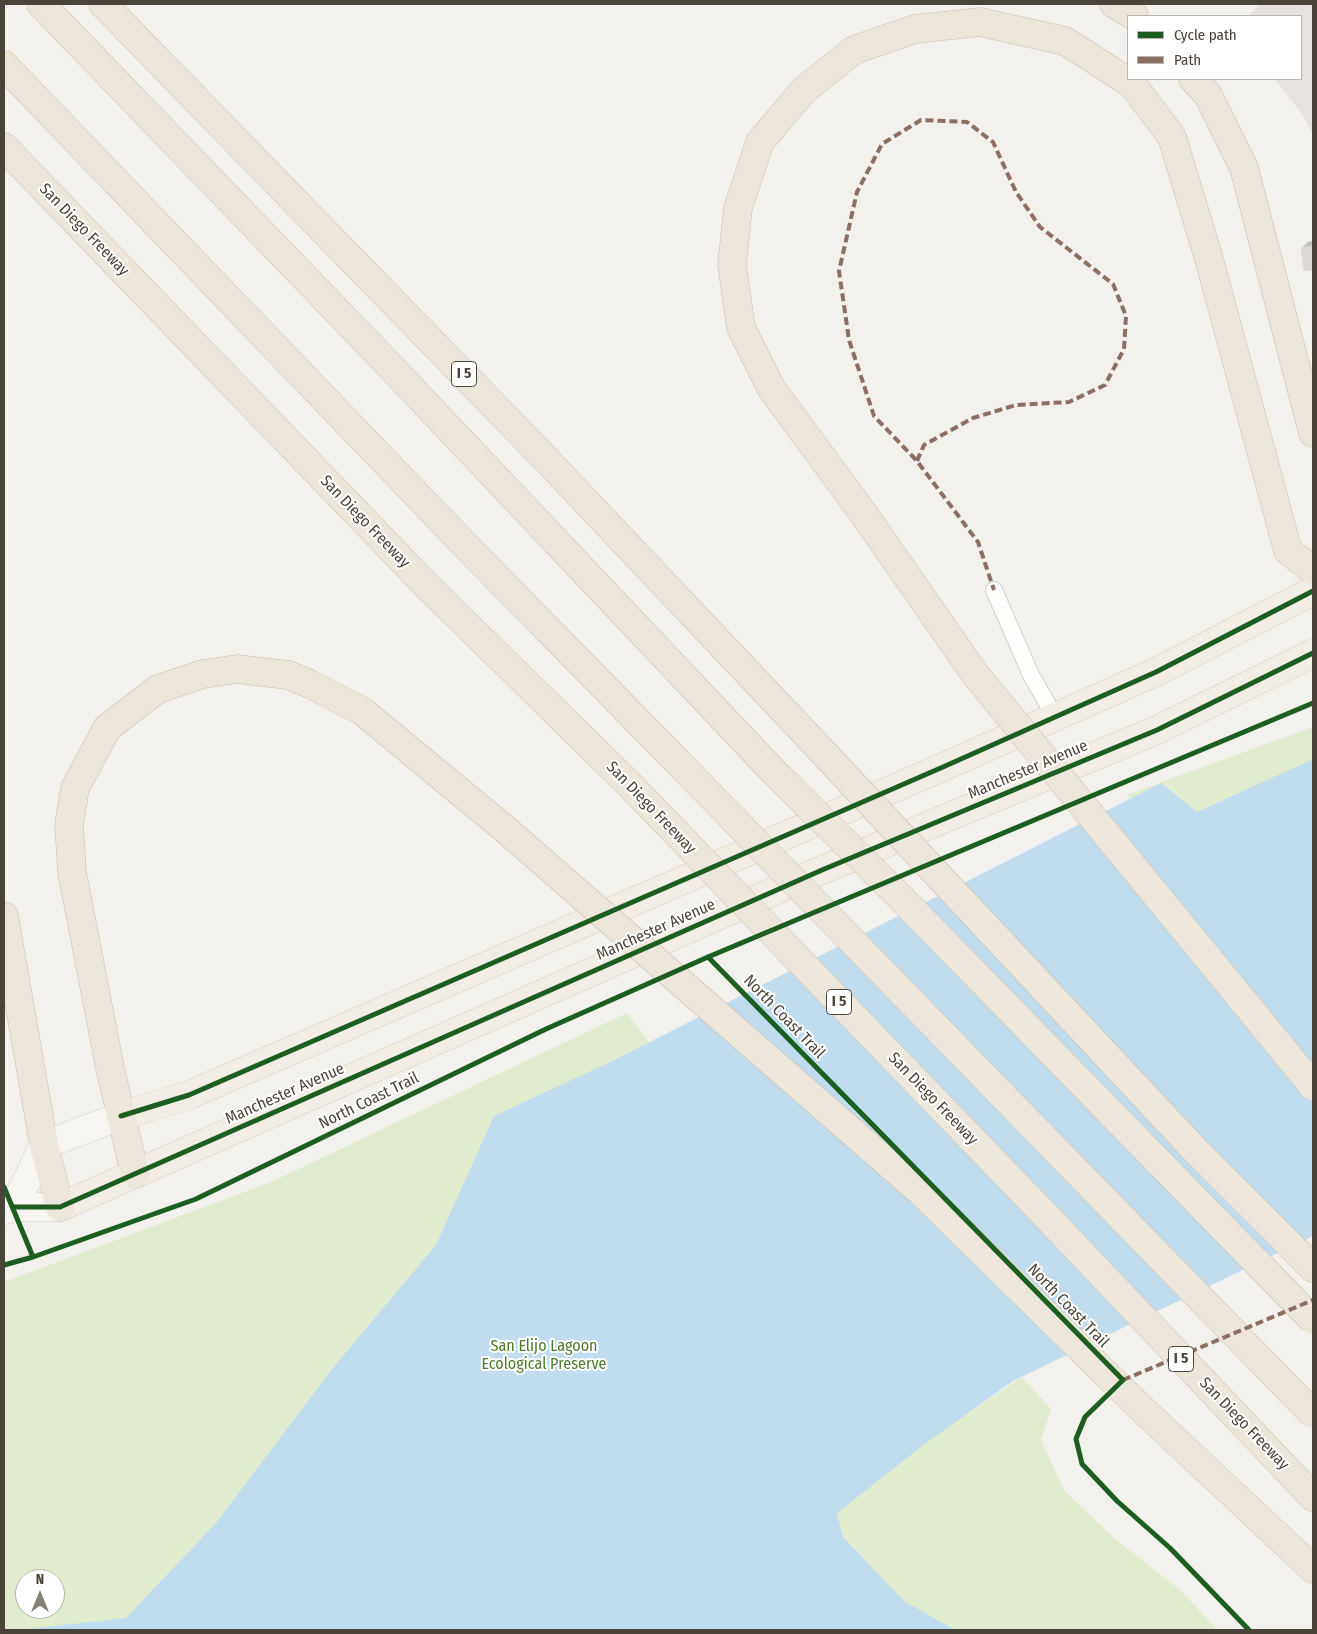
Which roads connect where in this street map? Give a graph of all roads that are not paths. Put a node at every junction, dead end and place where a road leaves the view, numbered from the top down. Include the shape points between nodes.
1 (40, 4) edge
2 (104, 4) edge
3 (1114, 4) edge
4 (1132, 15) edge
5 (4, 66) edge
6 (1194, 80) edge
7 (4, 147) edge
8 (1313, 433) edge
9 (1313, 570) edge
10 (994, 590) dead end
11 (1313, 591) edge
12 (1313, 653) edge
13 (1055, 717) junction
14 (4, 916) edge
15 (1313, 1086) edge
16 (121, 1116) junction
17 (44, 1145) junction
18 (135, 1174) junction
19 (60, 1207) junction
20 (9, 1208) edge
21 (1313, 1268) edge
22 (1313, 1320) edge
23 (1313, 1414) edge
24 (1313, 1497) edge
25 (1313, 1569) edge

1 - 22 highway, bridge via 398,374 772,770
2 - 21 highway, I 5, bridge via 541,454 1196,1152
3 - 4 highway
5 - 23 highway, bridge via 464,544
6 - 8 highway via 1208,95 1244,168
7 - 24 highway, San Diego Freeway / I 5, bridge via 428,588 629,784
9 - 15 highway, bridge via 1288,551 1209,259 1172,137 1132,84 1065,41 980,22 915,29 854,50 804,90 760,142 738,208 732,265 742,328 771,388 863,513 974,674
10 - 13 lane via 1032,675
11 - 13 main road via 1156,672
12 - 18 main road, Manchester Avenue via 1157,730 822,870
13 - 16 main road via 190,1095
14 - 17 highway
16 - 17 main road
16 - 18 highway
16 - 25 highway, bridge via 72,872 69,825 75,788 108,728 158,689 203,674 237,670 288,675 362,711 505,829 922,1192 1144,1411
17 - 19 highway
17 - 20 main road, Manchester Avenue
18 - 19 main road, Manchester Avenue
19 - 20 main road, Manchester Avenue

